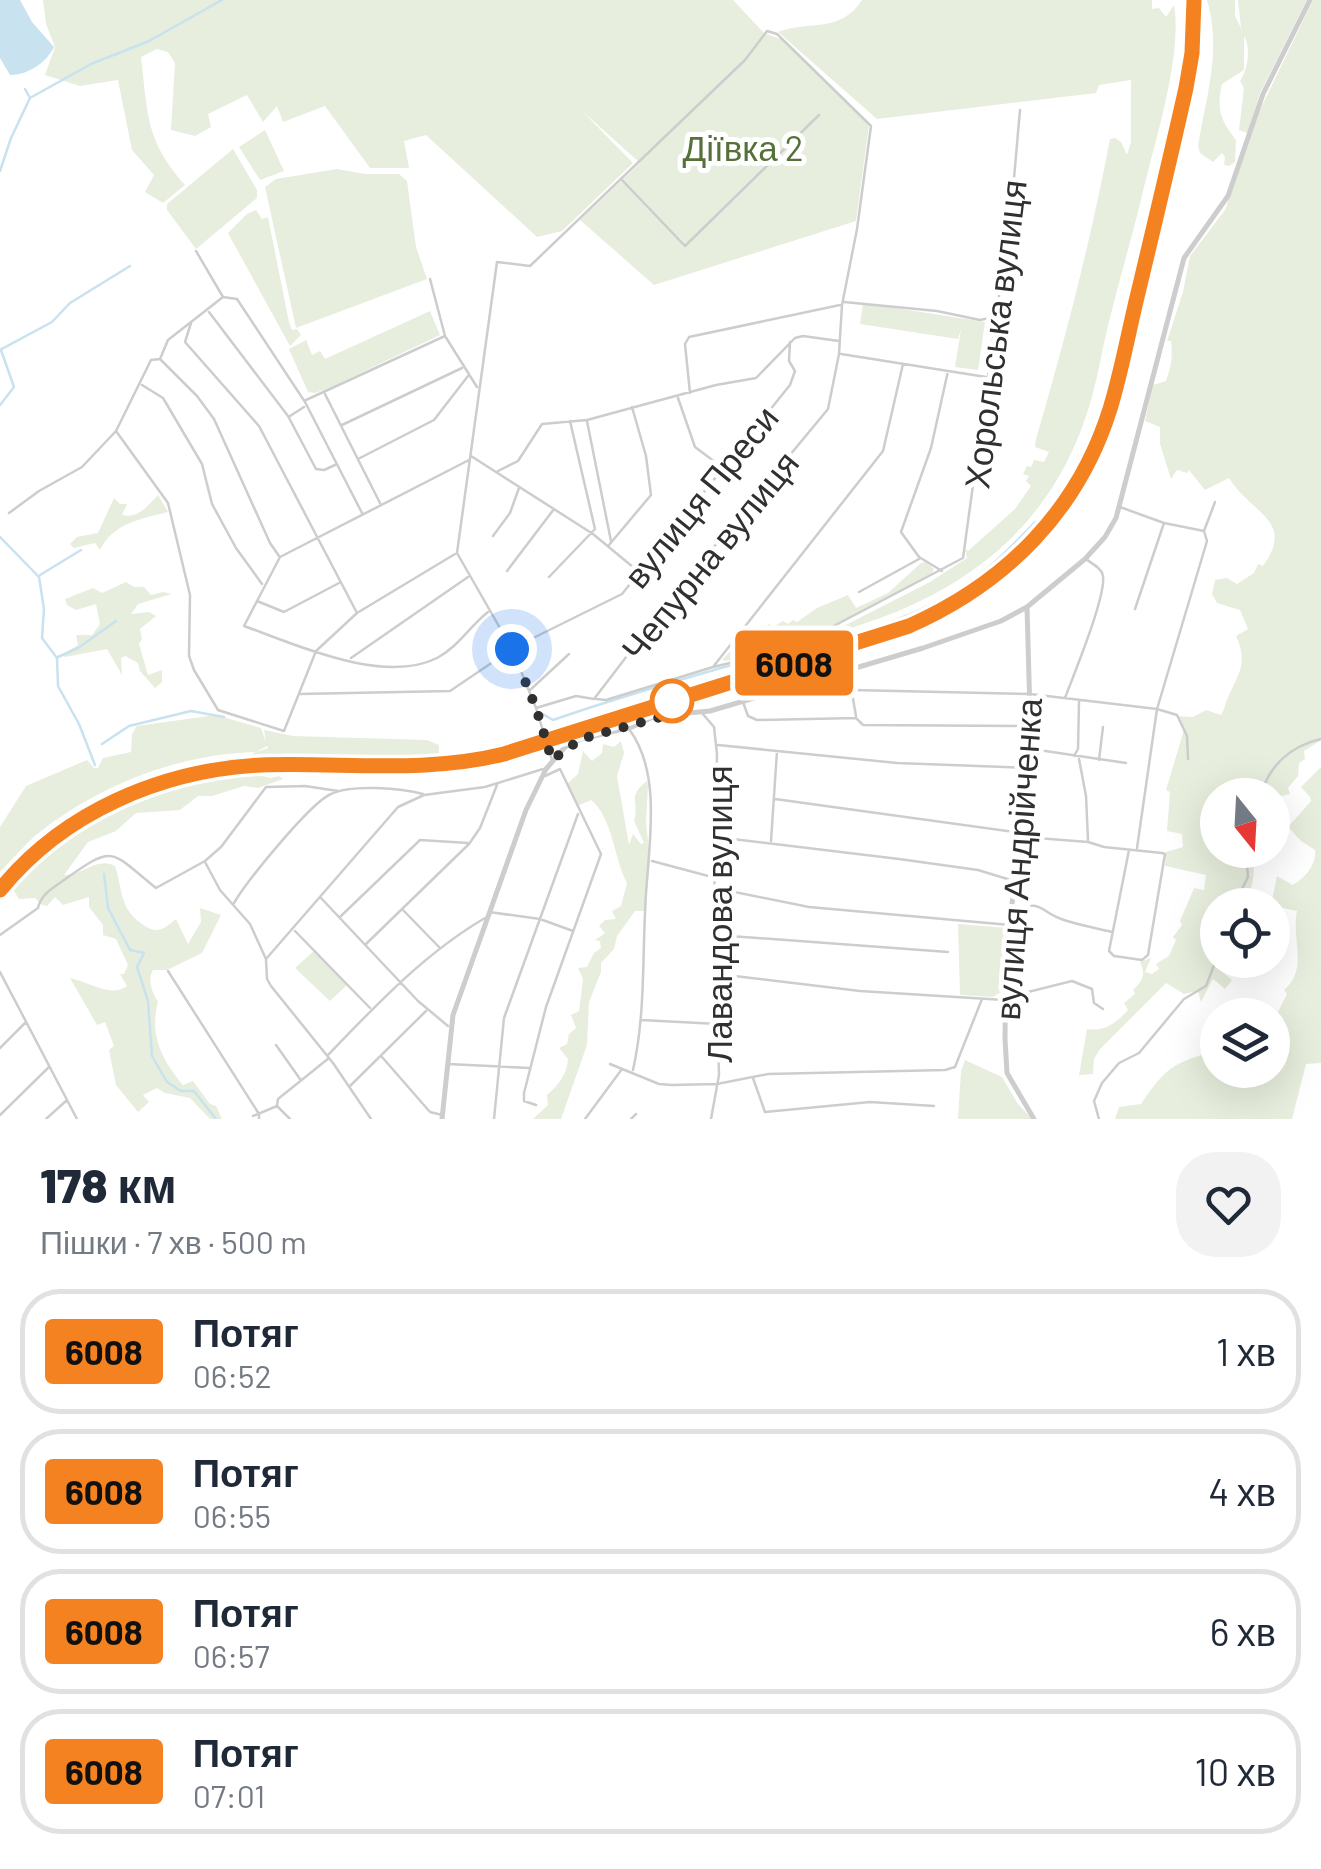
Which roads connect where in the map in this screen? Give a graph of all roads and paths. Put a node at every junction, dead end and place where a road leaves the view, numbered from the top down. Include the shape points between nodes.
1 (1310, 0) edge
2 (1020, 110) dead end
3 (819, 115) dead end
4 (621, 179) junction
5 (196, 251) dead end
6 (430, 279) dead end
7 (223, 296) junction
8 (842, 304) junction
9 (208, 311) junction
10 (994, 317) junction
11 (192, 324) junction
12 (444, 336) junction
13 (790, 342) junction
14 (840, 342) junction
15 (839, 354) junction
16 (160, 360) junction
17 (903, 364) junction
18 (462, 368) junction
19 (948, 371) junction
20 (468, 376) junction
21 (987, 378) junction
22 (141, 384) junction
23 (478, 388) junction
24 (300, 392) junction
25 (324, 392) junction
26 (689, 393) junction
27 (314, 395) junction
28 (677, 398) junction
29 (306, 404) junction
30 (632, 407) junction
31 (288, 416) junction
32 (586, 420) junction
33 (570, 421) junction
34 (342, 425) junction
35 (116, 431) junction
36 (358, 458) junction
37 (469, 458) junction
38 (337, 464) junction
39 (722, 468) junction
40 (498, 471) junction
41 (520, 486) junction
42 (1215, 502) dead end
43 (380, 503) junction
44 (1119, 507) junction
45 (554, 510) junction
46 (9, 513) dead end
47 (362, 513) junction
48 (1164, 523) junction
49 (1204, 531) junction
50 (592, 534) junction
51 (317, 536) junction
52 (493, 536) dead end
53 (610, 544) junction
54 (457, 553) junction
55 (280, 557) junction
56 (920, 557) junction
57 (1085, 558) junction
58 (508, 570) dead end
59 (942, 571) junction
60 (640, 572) junction
61 (469, 576) junction
62 (549, 577) dead end
63 (341, 582) junction
64 (263, 585) junction
65 (860, 592) dead end
66 (255, 600) junction
67 (1027, 607) junction
68 (1135, 610) dead end
69 (490, 611) junction
70 (357, 614) junction
71 (512, 649) junction
72 (316, 651) junction
73 (569, 654) dead end
74 (349, 660) junction
75 (713, 667) junction
76 (848, 668) junction
77 (852, 690) junction
78 (529, 691) junction
79 (299, 694) junction
80 (1030, 694) junction
81 (1065, 698) junction
82 (594, 699) junction
83 (1079, 700) junction
84 (743, 701) junction
85 (536, 708) junction
86 (1158, 709) junction
87 (702, 714) junction
88 (856, 718) junction
89 (1031, 726) junction
90 (1103, 727) dead end
91 (628, 728) junction
92 (1321, 739) edge
93 (717, 745) junction
94 (1031, 749) junction
95 (777, 751) junction
96 (1076, 757) junction
97 (1188, 759) dead end
98 (552, 760) junction
99 (1099, 761) junction
100 (1126, 764) dead end
101 (1030, 768) junction
102 (546, 769) junction
103 (1269, 778) edge
104 (540, 780) junction
105 (497, 785) junction
106 (338, 791) junction
107 (424, 794) junction
108 (775, 799) junction
109 (579, 812) junction
110 (1022, 835) junction
111 (715, 837) junction
112 (771, 842) junction
113 (1088, 842) junction
114 (469, 844) junction
115 (1129, 850) junction
116 (1136, 850) junction
117 (205, 861) junction
118 (651, 861) junction
119 (714, 878) junction
120 (1014, 880) junction
121 (714, 888) junction
122 (321, 898) junction
123 (234, 903) junction
124 (402, 908) junction
125 (1011, 911) junction
126 (486, 915) junction
127 (340, 917) junction
128 (540, 919) junction
129 (1010, 924) junction
130 (473, 926) junction
131 (294, 930) junction
132 (574, 931) junction
133 (1113, 932) junction
134 (480, 934) junction
135 (0, 935) edge
136 (714, 935) junction
137 (366, 944) junction
138 (440, 948) junction
139 (948, 952) dead end
140 (266, 960) junction
141 (168, 971) dead end
142 (0, 972) edge
143 (717, 974) junction
144 (1208, 978) edge
145 (402, 982) junction
146 (1005, 998) junction
147 (982, 999) junction
148 (370, 1008) junction
149 (1104, 1009) dead end
150 (427, 1010) junction
151 (640, 1020) junction
152 (27, 1021) junction
153 (719, 1024) junction
154 (450, 1027) junction
155 (276, 1045) dead end
156 (0, 1048) edge
157 (381, 1056) junction
158 (328, 1057) junction
159 (446, 1064) junction
160 (610, 1064) dead end
161 (52, 1065) junction
162 (498, 1066) junction
163 (529, 1068) junction
164 (622, 1069) junction
165 (633, 1071) junction
166 (753, 1076) junction
167 (301, 1081) junction
168 (717, 1084) junction
169 (350, 1086) junction
170 (69, 1100) junction
171 (536, 1105) dead end
172 (276, 1106) junction
173 (934, 1106) dead end
174 (636, 1114) dead end
175 (0, 1115) edge
176 (253, 1116) dead end
177 (259, 1116) edge
178 (442, 1117) edge
179 (46, 1119) edge
180 (78, 1119) edge
181 (290, 1119) edge
182 (371, 1119) edge
183 (494, 1119) edge
184 (585, 1119) edge
185 (631, 1119) edge
186 (711, 1119) edge
187 (1034, 1119) edge
188 (1099, 1119) edge

1 - 44 street via 1263,94 1228,196 1184,258
2 - 10 street, Хорольська вулиця
3 - 4 street via 685,246
4 - 8 street, Чепурна вулиця via 767,31 777,34 871,126
4 - 23 street via 530,266 497,262
5 - 7 street
6 - 12 street
7 - 9 street
7 - 24 street via 237,299
8 - 10 street
8 - 14 street, Чепурна вулиця
8 - 26 street via 689,337
9 - 11 street
9 - 31 street
10 - 21 street, Хорольська вулиця
11 - 16 street via 168,340
11 - 51 street via 185,342 259,426
12 - 18 street
12 - 25 street
13 - 14 street via 803,336
13 - 26 street via 760,376
13 - 39 street, вулиця Преси via 794,379
14 - 15 street, Чепурна вулиця
15 - 17 street
15 - 82 street, Чепурна вулиця via 828,409
16 - 22 street via 151,360
16 - 55 street via 214,419
17 - 19 street
17 - 75 street via 883,451
18 - 20 street
18 - 34 street
19 - 21 street
19 - 56 street via 931,448 901,532
20 - 23 street
20 - 36 street via 434,420
21 - 59 street, Хорольська вулиця via 963,558
22 - 35 street
22 - 64 street via 163,398 202,464 212,504
23 - 37 street
24 - 27 street
24 - 29 street
25 - 27 street
25 - 34 street
26 - 28 street
27 - 29 street
28 - 30 street
28 - 39 street via 695,447
29 - 31 street
29 - 38 street
30 - 32 street
30 - 53 street via 652,495
31 - 38 street via 316,469
32 - 33 street
32 - 53 street
33 - 40 street via 542,424 518,461
33 - 50 street
34 - 36 street
35 - 46 street via 82,466
35 - 79 street via 168,503 190,595 190,664 218,710 284,732
36 - 43 street
37 - 40 street
37 - 43 street
37 - 54 street
38 - 47 street
39 - 60 street, вулиця Преси
40 - 41 street
41 - 45 street
41 - 52 street
42 - 49 street
43 - 47 street
44 - 48 street
44 - 57 street
45 - 50 street
45 - 58 street
47 - 51 street
48 - 49 street
48 - 68 street
49 - 86 street
50 - 53 street
50 - 62 street
51 - 55 street
51 - 63 street
53 - 60 street
54 - 61 street
54 - 70 street
55 - 64 street
56 - 59 street
56 - 65 street
57 - 67 street
57 - 81 street, вулиця Андрійченка via 1103,576
59 - 75 street via 790,650
60 - 71 street, вулиця Преси via 615,598
61 - 69 street
61 - 74 street
63 - 66 street via 284,612
63 - 70 street
64 - 66 street
66 - 72 street via 244,626
67 - 76 street via 962,635
67 - 80 street, вулиця Андрійченка
69 - 71 street
69 - 74 street via 428,662 380,668
70 - 72 street
71 - 78 street
71 - 79 street, вулиця Преси via 450,691
72 - 74 street
72 - 79 street
73 - 78 street
75 - 82 street
76 - 77 street
76 - 84 street
77 - 80 street
77 - 88 street
78 - 85 street
80 - 81 street
80 - 89 street, вулиця Андрійченка
81 - 83 street
82 - 85 street via 576,696
83 - 86 street
83 - 96 street
84 - 87 street
84 - 88 street via 756,720
85 - 98 street
86 - 97 street via 1177,715
86 - 116 street
87 - 91 street via 662,715
87 - 93 street, Лавандова вулиця via 712,722
88 - 89 street via 862,725
89 - 94 street, вулиця Андрійченка
90 - 99 street
91 - 98 street via 570,744
91 - 118 street via 648,778
92 - 103 street via 1275,764
93 - 95 street
93 - 111 street, Лавандова вулиця
94 - 96 street
94 - 101 street, вулиця Андрійченка
95 - 101 street
95 - 108 street
96 - 99 street
96 - 113 street
98 - 102 street
99 - 100 street
101 - 110 street, вулиця Андрійченка
102 - 104 street
102 - 105 street
104 - 109 street via 560,768
104 - 126 street
105 - 107 street
105 - 114 street
106 - 107 street
106 - 117 street via 266,787
106 - 123 street via 304,818
107 - 122 street via 392,812
108 - 110 street
108 - 112 street
109 - 128 street
109 - 132 street via 601,854
110 - 113 street
110 - 120 street, вулиця Андрійченка
111 - 112 street
111 - 119 street, Лавандова вулиця
112 - 120 street
113 - 115 street
114 - 124 street
114 - 127 street via 420,840
115 - 116 street
115 - 133 street
116 - 133 street via 1165,854 1146,959 1111,955
117 - 123 street
117 - 135 street via 156,888 116,857 92,858
118 - 119 street
118 - 151 street
119 - 121 street, Лавандова вулиця
120 - 125 street, вулиця Андрійченка
121 - 129 street via 809,907
121 - 136 street, Лавандова вулиця
122 - 127 street
122 - 131 street
123 - 140 street
124 - 137 street
124 - 138 street
125 - 129 street, вулиця Андрійченка
125 - 133 street via 1034,904 1059,919
126 - 128 street
126 - 130 street
126 - 134 street
127 - 137 street
128 - 132 street
128 - 162 street via 504,1018
129 - 146 street, вулиця Андрійченка
130 - 134 street
130 - 138 street
131 - 140 street
131 - 148 street
132 - 163 street
134 - 154 street
136 - 139 street
136 - 143 street, Лавандова вулиця
137 - 145 street
138 - 145 street
140 - 158 street via 270,986
141 - 177 street
142 - 152 street
143 - 147 street
143 - 153 street, Лавандова вулиця
144 - 188 street via 1202,991 1184,999 1148,1044 1102,1083 1094,1101
145 - 148 street
145 - 150 street
146 - 147 street
146 - 149 street via 1072,981 1092,989 1094,1003
146 - 187 street, вулиця Андрійченка via 1007,1073
147 - 166 street via 955,1067
148 - 158 street
150 - 154 street
150 - 157 street
151 - 153 street
151 - 165 street
152 - 156 street
152 - 161 street
153 - 168 street, Лавандова вулиця
154 - 159 street
155 - 167 street
157 - 169 street
157 - 178 street
158 - 167 street
158 - 169 street
159 - 162 street
159 - 178 street
160 - 164 street
161 - 170 street
161 - 175 street
162 - 163 street
162 - 183 street
163 - 171 street via 524,1101
164 - 165 street
164 - 184 street
165 - 168 street via 658,1084
166 - 168 street
166 - 173 street via 765,1112 861,1102
167 - 172 street
168 - 186 street, Лавандова вулиця
169 - 182 street
170 - 179 street
170 - 180 street
172 - 177 street
172 - 181 street
174 - 185 street
176 - 177 street

